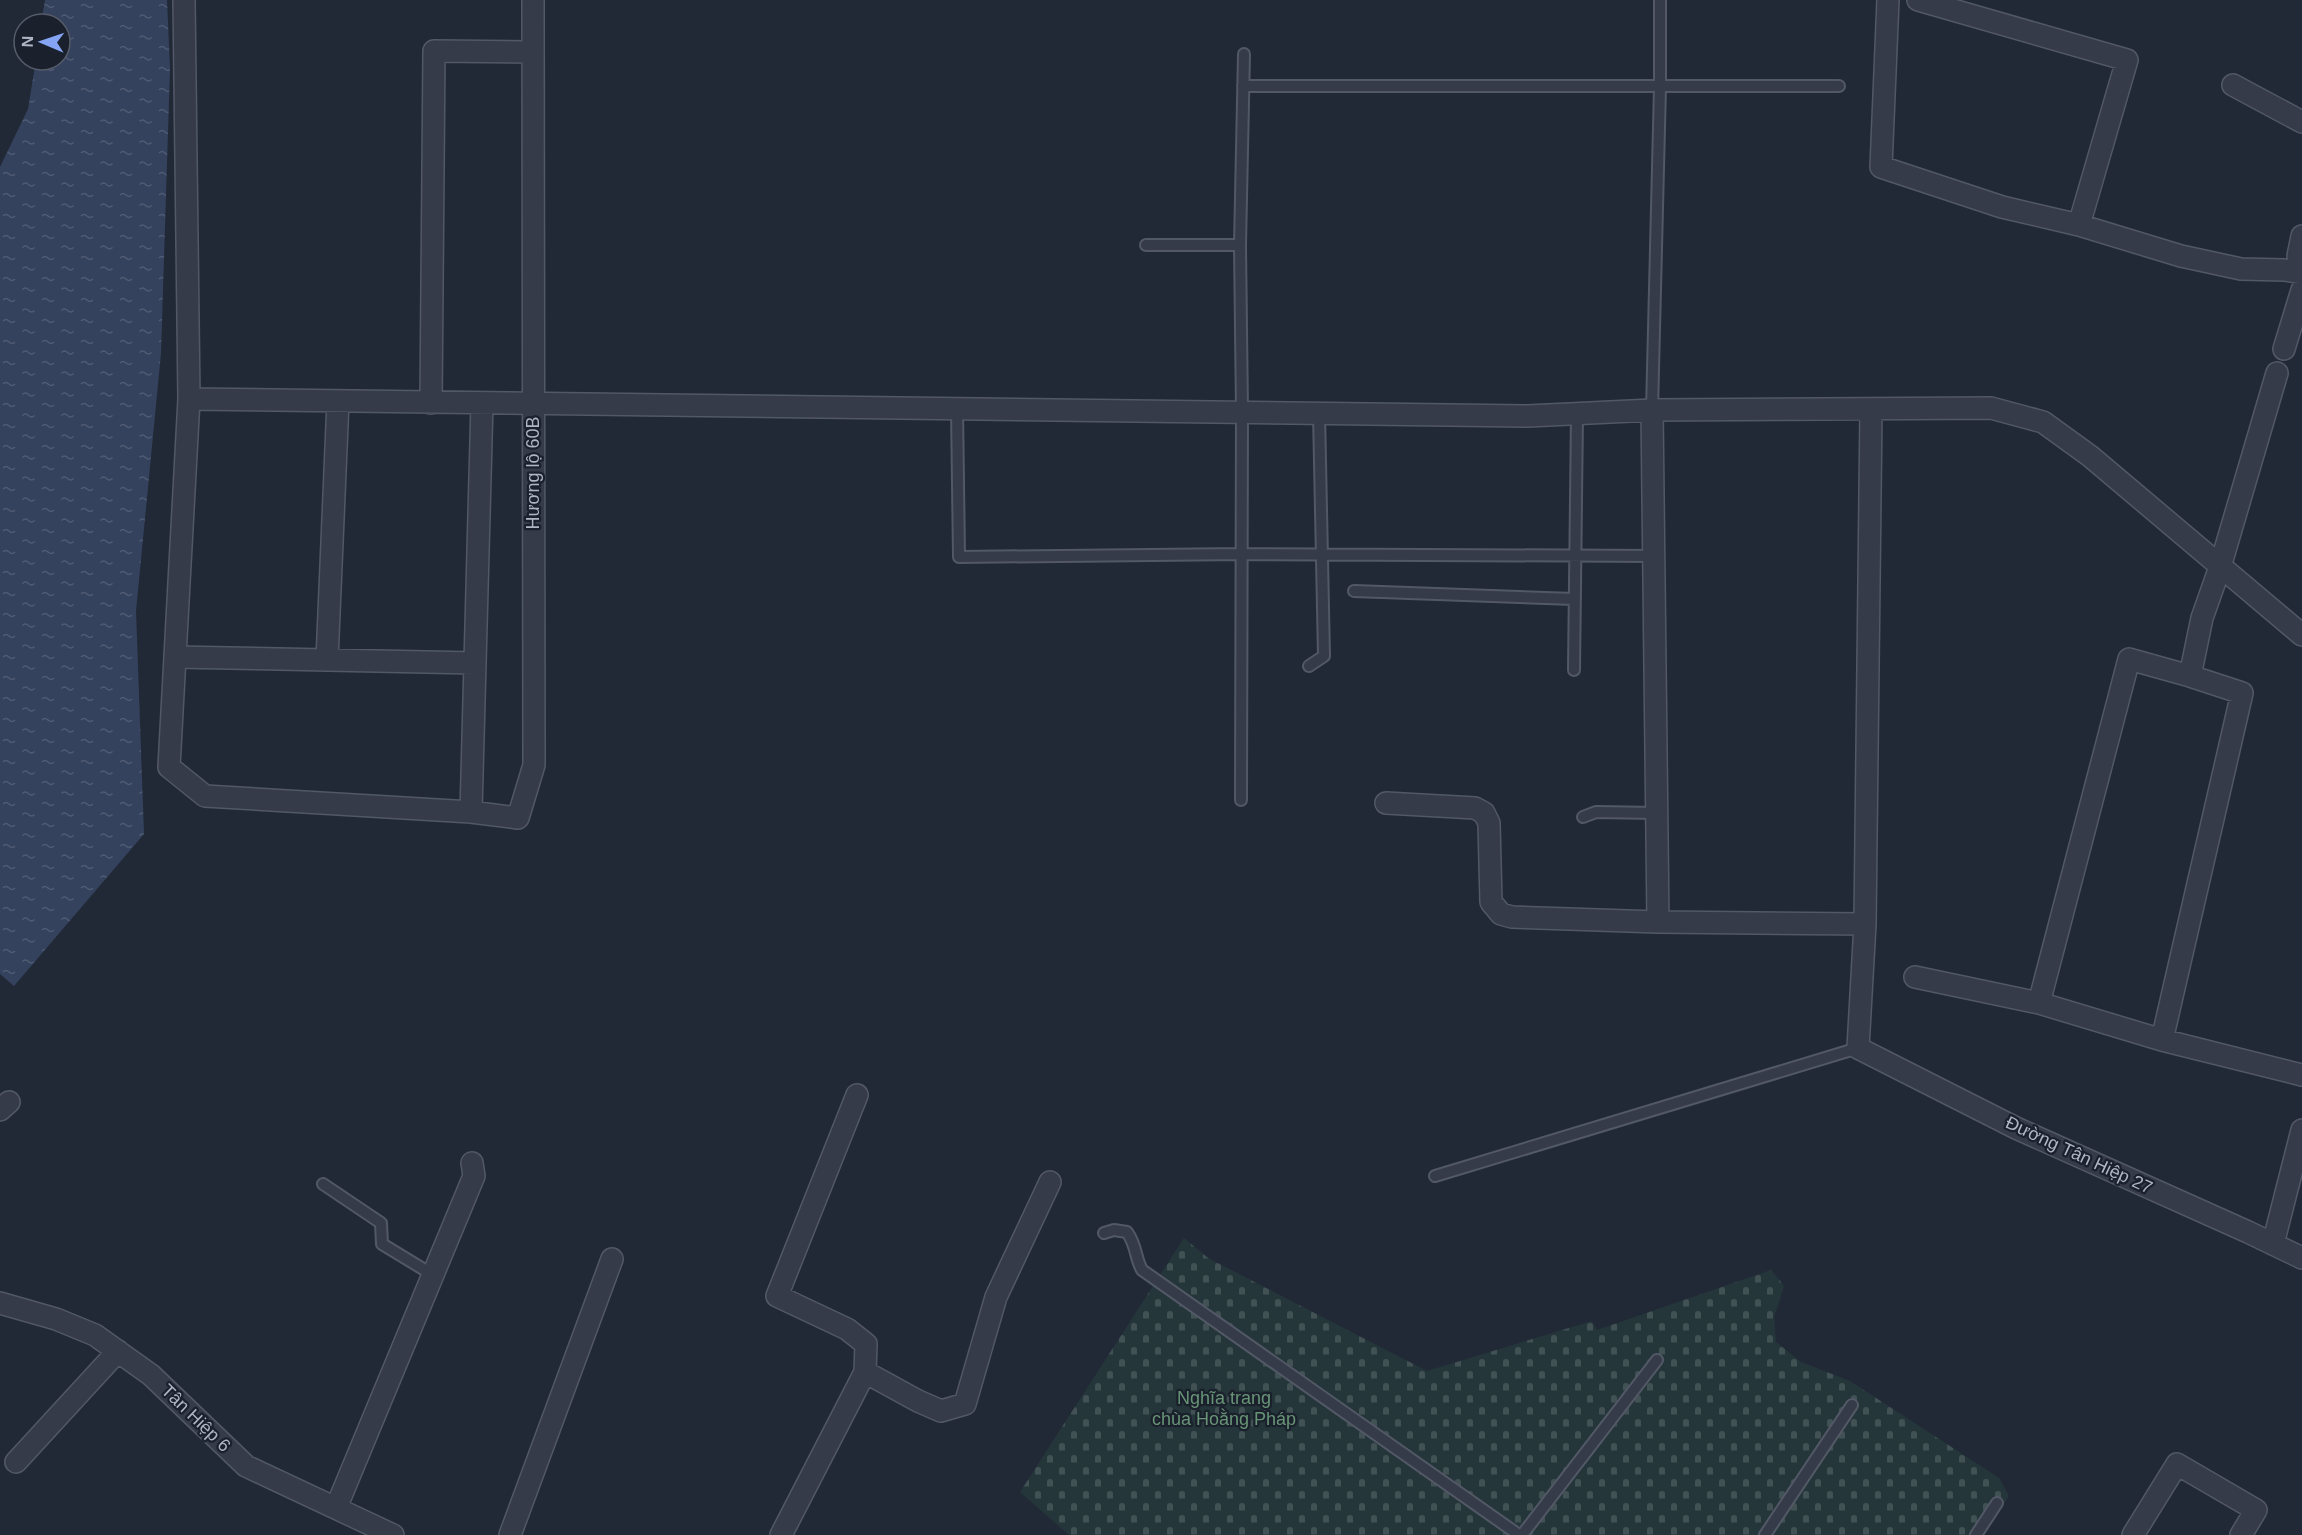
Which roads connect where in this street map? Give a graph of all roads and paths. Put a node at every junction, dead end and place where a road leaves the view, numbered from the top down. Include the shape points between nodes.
1 (184, 0) edge
2 (533, 0) edge
3 (1660, 0) edge
4 (1888, 0) edge
5 (1917, 0) edge
6 (533, 52) junction
7 (1244, 54) dead end
8 (2233, 85) dead end
9 (1243, 86) junction
10 (1839, 86) dead end
11 (1660, 87) junction
12 (2302, 122) edge
13 (2079, 225) junction
14 (2302, 236) edge
15 (1146, 244) dead end
16 (1240, 245) junction
17 (2302, 264) edge
18 (2302, 273) edge
19 (2302, 290) edge
20 (2284, 349) dead end
21 (2277, 373) dead end
22 (189, 399) junction
23 (338, 401) junction
24 (431, 403) junction
25 (483, 403) junction
26 (533, 405) junction
27 (957, 409) junction
28 (1871, 409) junction
29 (1652, 410) junction
30 (1242, 412) junction
31 (1319, 413) junction
32 (1577, 414) junction
33 (1241, 555) junction
34 (1322, 555) junction
35 (1575, 555) junction
36 (1654, 556) junction
37 (2220, 567) junction
38 (1354, 591) dead end
39 (1574, 599) junction
40 (2302, 635) edge
41 (175, 657) junction
42 (327, 660) junction
43 (475, 663) junction
44 (1309, 666) dead end
45 (1574, 670) dead end
46 (2190, 676) junction
47 (1241, 800) dead end
48 (1386, 803) dead end
49 (471, 812) junction
50 (1657, 813) junction
51 (1583, 817) dead end
52 (1659, 922) junction
53 (1865, 924) junction
54 (1915, 977) dead end
55 (2038, 1003) junction
56 (2162, 1040) junction
57 (1858, 1047) junction
58 (2302, 1075) edge
59 (857, 1095) dead end
60 (2302, 1130) edge
61 (472, 1163) dead end
62 (1435, 1176) dead end
63 (1050, 1182) dead end
64 (323, 1184) dead end
65 (1104, 1233) dead end
66 (2292, 1249) edge
67 (612, 1259) dead end
68 (433, 1275) junction
69 (0, 1303) edge
70 (118, 1351) junction
71 (1657, 1360) dead end
72 (865, 1372) junction
73 (1852, 1406) dead end
74 (16, 1462) dead end
75 (1997, 1503) dead end
76 (336, 1508) junction
77 (393, 1535) edge
78 (510, 1535) edge
79 (781, 1535) edge
80 (1521, 1535) edge
81 (1765, 1535) edge
82 (1976, 1535) edge
83 (2133, 1535) edge
84 (2241, 1535) edge

1 - 22 street
2 - 6 street
3 - 11 lane
4 - 13 street via 1881,167 2002,207
5 - 13 street via 2127,60
6 - 24 street via 434,51
6 - 26 street
7 - 9 lane
8 - 12 street
9 - 11 lane
9 - 16 lane
10 - 11 lane
11 - 29 lane
13 - 18 street via 2181,256 2241,269
14 - 17 street via 2298,256
15 - 16 lane
16 - 30 lane
19 - 20 street
21 - 37 street
22 - 23 street, Hương lộ 60B
22 - 41 street, Hương lộ 60B
23 - 24 street, Hương lộ 60B
23 - 42 street
24 - 25 street, Hương lộ 60B
25 - 26 street, Hương lộ 60B
25 - 43 street
26 - 27 street
26 - 49 street, Hương lộ 60B via 534,765 518,818
27 - 30 street
27 - 33 lane via 959,557
28 - 29 street
28 - 37 street via 1991,408 2043,422 2090,456
28 - 53 street
29 - 32 street
29 - 36 street
30 - 31 street
30 - 33 lane
31 - 32 street
31 - 34 lane
32 - 35 lane
33 - 34 lane
33 - 47 lane
34 - 35 lane
34 - 44 lane via 1323,656
35 - 36 lane
35 - 39 lane
36 - 50 street
37 - 40 street
37 - 46 street via 2202,618
38 - 39 lane
39 - 45 lane
41 - 42 street
41 - 49 street, Hương lộ 60B via 169,767 205,796
42 - 43 street
43 - 49 street
46 - 55 street via 2128,659
46 - 56 street via 2242,693
48 - 52 street via 1475,808 1484,813 1489,823 1491,902 1501,914
50 - 51 lane via 1596,812
50 - 52 street
52 - 53 street
53 - 57 street
54 - 55 street
55 - 56 street
56 - 58 street
57 - 62 lane
57 - 66 street, Đường Tân Hiệp 27 via 2016,1128
59 - 72 street via 777,1296 847,1329 866,1344
60 - 66 street
61 - 68 street via 474,1176
63 - 72 street via 996,1297 965,1404 941,1411
64 - 68 lane via 381,1222 382,1244
65 - 80 lane via 1127,1232 1135,1243 1142,1270
67 - 78 street
68 - 76 street
69 - 70 street, Tân Hiệp 6 via 56,1319 95,1335
70 - 74 street
70 - 76 street, Tân Hiệp 6 via 151,1375 246,1466
71 - 80 lane
72 - 79 street
73 - 81 lane
75 - 82 lane
76 - 77 street, Tân Hiệp 6
83 - 84 street via 2177,1464 2256,1510

